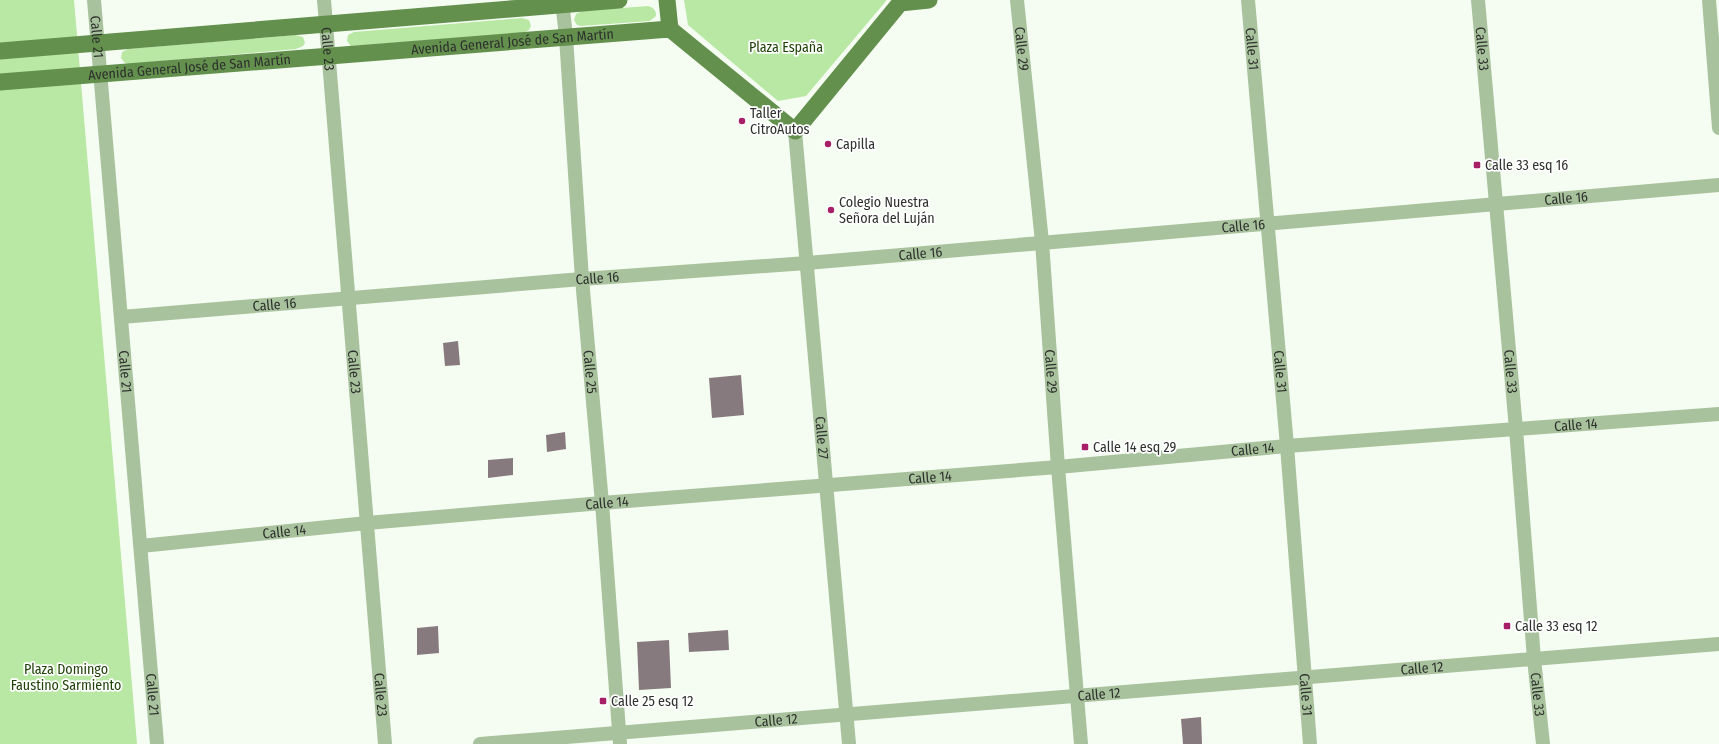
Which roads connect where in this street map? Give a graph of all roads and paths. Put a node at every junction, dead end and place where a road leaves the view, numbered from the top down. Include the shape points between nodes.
1 (94, 0) edge
2 (324, 0) edge
3 (619, 0) edge
4 (667, 0) edge
5 (929, 0) edge
6 (1017, 0) edge
7 (1248, 0) edge
8 (1478, 0) edge
9 (1709, 0) edge
10 (900, 1) edge
11 (562, 2) edge
12 (326, 24) junction
13 (670, 29) junction
14 (566, 37) junction
15 (97, 43) junction
16 (0, 51) edge
17 (328, 56) junction
18 (100, 74) junction
19 (0, 82) edge
20 (1719, 128) edge
21 (795, 131) junction
22 (1719, 185) edge
23 (1497, 203) junction
24 (1267, 223) junction
25 (1042, 242) junction
26 (807, 263) junction
27 (582, 279) junction
28 (348, 299) junction
29 (121, 317) junction
30 (1719, 414) edge
31 (1516, 429) junction
32 (1287, 446) junction
33 (1058, 467) junction
34 (826, 486) junction
35 (602, 503) junction
36 (367, 523) junction
37 (140, 546) junction
38 (1719, 644) edge
39 (1534, 659) junction
40 (1305, 678) junction
41 (1077, 696) junction
42 (846, 715) junction
43 (620, 738) edge
44 (158, 744) edge
45 (385, 744) edge
46 (480, 744) edge
47 (849, 744) edge
48 (1081, 744) edge
49 (1310, 744) edge
50 (1543, 744) edge

1 - 15 street, Calle 21
2 - 12 street, Calle 23
3 - 11 main road
4 - 13 main road
5 - 10 main road
6 - 25 street, Calle 29
7 - 24 street, Calle 31
8 - 23 street, Calle 33
9 - 20 street
10 - 21 main road
11 - 12 main road
11 - 14 street, Calle 25
12 - 15 main road
12 - 17 street, Calle 23
13 - 14 main road, Avenida General José de San Martín
13 - 21 main road
14 - 17 main road, Avenida General José de San Martín
14 - 27 street, Calle 25
15 - 16 main road
15 - 18 street, Calle 21
17 - 18 main road, Avenida General José de San Martín
17 - 28 street, Calle 23
18 - 19 main road, Avenida General José de San Martín
18 - 29 street, Calle 21
21 - 26 street, Calle 27
22 - 23 street, Calle 16
23 - 24 street, Calle 16
23 - 31 street, Calle 33
24 - 25 street, Calle 16
24 - 32 street, Calle 31
25 - 26 street, Calle 16
25 - 33 street, Calle 29
26 - 27 street, Calle 16
26 - 34 street, Calle 27
27 - 28 street, Calle 16
27 - 35 street, Calle 25
28 - 29 street, Calle 16
28 - 36 street, Calle 23
29 - 37 street, Calle 21
30 - 31 street, Calle 14
31 - 32 street, Calle 14
31 - 39 street, Calle 33
32 - 33 street, Calle 14
32 - 40 street, Calle 31
33 - 34 street, Calle 14
33 - 41 street, Calle 29
34 - 35 street, Calle 14
34 - 42 street, Calle 27
35 - 36 street, Calle 14
35 - 43 street, Calle 25
36 - 37 street, Calle 14
36 - 45 street, Calle 23
37 - 44 street, Calle 21
38 - 39 street, Calle 12
39 - 40 street, Calle 12
39 - 50 street, Calle 33
40 - 41 street, Calle 12
40 - 49 street, Calle 31
41 - 42 street, Calle 12
41 - 48 street, Calle 29
42 - 43 street, Calle 12
42 - 47 street, Calle 27
43 - 46 street, Calle 12

